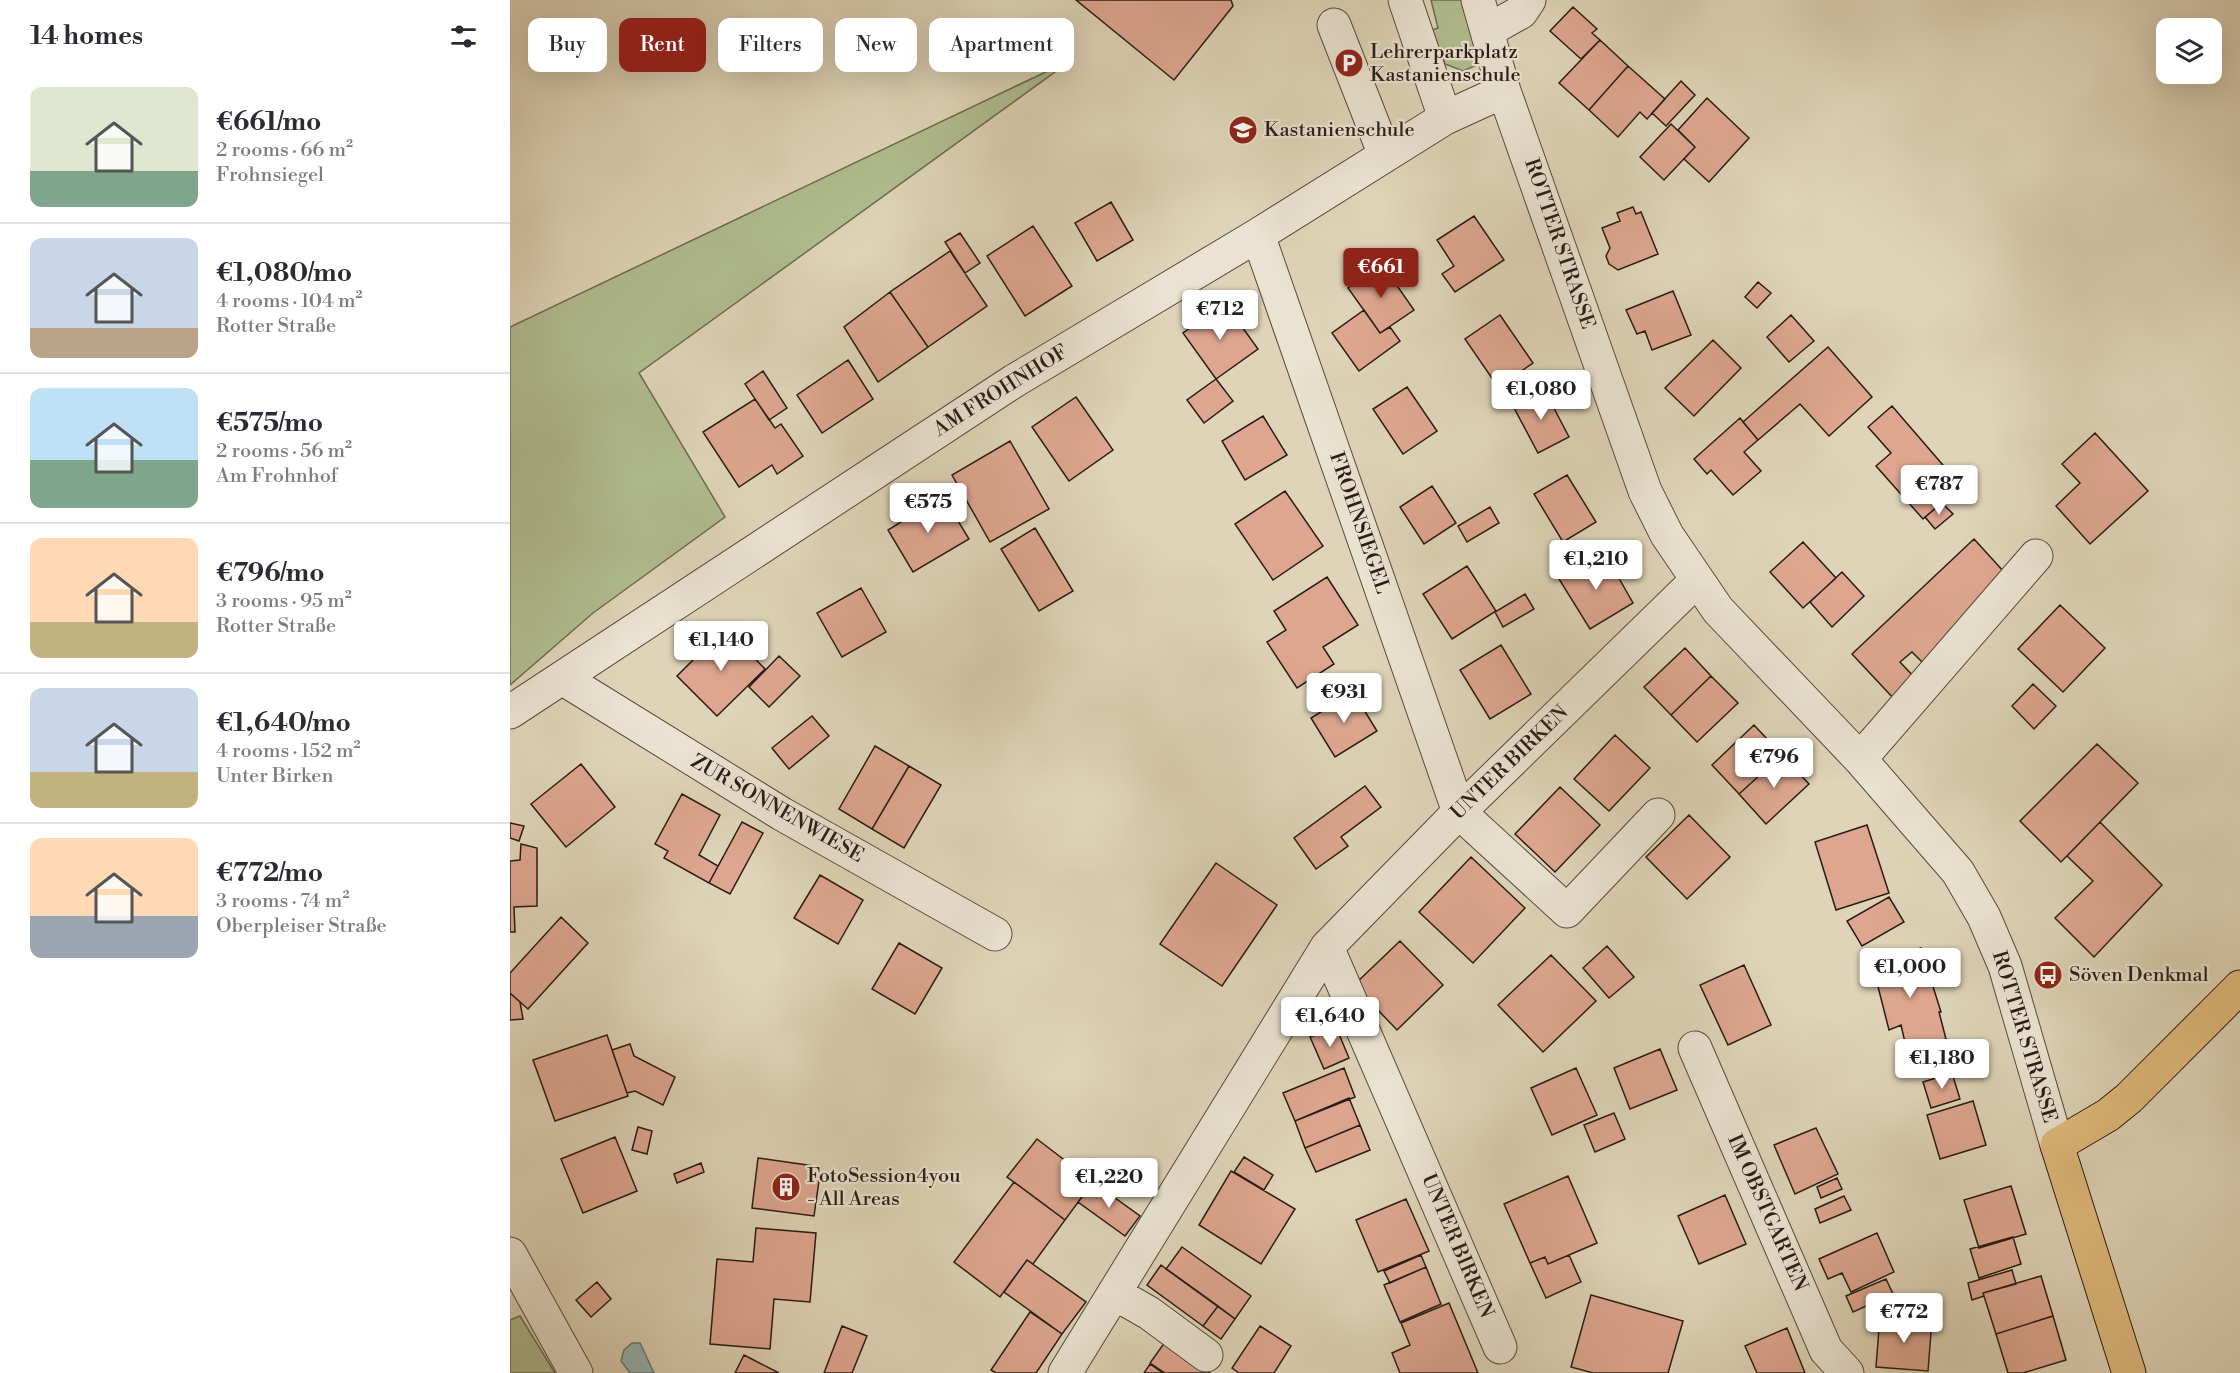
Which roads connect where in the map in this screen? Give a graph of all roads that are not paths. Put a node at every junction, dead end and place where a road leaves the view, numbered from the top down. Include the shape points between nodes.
1 (1405, 0) edge
2 (1529, 0) edge
3 (1484, 15) edge
4 (1334, 25) dead end
5 (1504, 91) junction
6 (1445, 118) junction
7 (1385, 155) junction
8 (1258, 235) junction
9 (2036, 556) dead end
10 (1696, 581) junction
11 (562, 678) junction
12 (510, 712) edge
13 (1860, 759) junction
14 (1459, 812) junction
15 (1658, 815) dead end
16 (995, 934) dead end
17 (1327, 947) junction
18 (2240, 987) edge
19 (1695, 1048) dead end
20 (2057, 1145) junction
21 (510, 1254) edge
22 (1114, 1293) junction
23 (1500, 1347) dead end
24 (1206, 1355) dead end
25 (576, 1373) edge
26 (1065, 1373) edge
27 (1847, 1373) edge
28 (2129, 1373) edge

1 - 6 street
2 - 3 street via 1521,12
3 - 5 street, ROTTER STRASSE
4 - 7 street
5 - 6 street, AM FROHNHOF
5 - 10 street, ROTTER STRASSE via 1645,491
6 - 7 street, AM FROHNHOF
7 - 8 street, AM FROHNHOF
8 - 11 street, AM FROHNHOF via 1014,381
8 - 14 street, FROHNSIEGEL
9 - 13 street
10 - 13 street, ROTTER STRASSE via 1718,610
10 - 14 street, UNTER BIRKEN
11 - 12 street, AM FROHNHOF
11 - 16 street, ZUR SONNENWIESE via 782,814
13 - 20 street, ROTTER STRASSE via 1958,872 1984,917 2006,966
14 - 15 street via 1567,911
14 - 17 street, UNTER BIRKEN
17 - 22 street, UNTER BIRKEN
17 - 23 street, UNTER BIRKEN
18 - 20 main road via 2129,1098
19 - 27 street, IM OBSTGARTEN via 1826,1350
20 - 28 main road
21 - 25 street
22 - 24 street
22 - 26 street, UNTER BIRKEN

